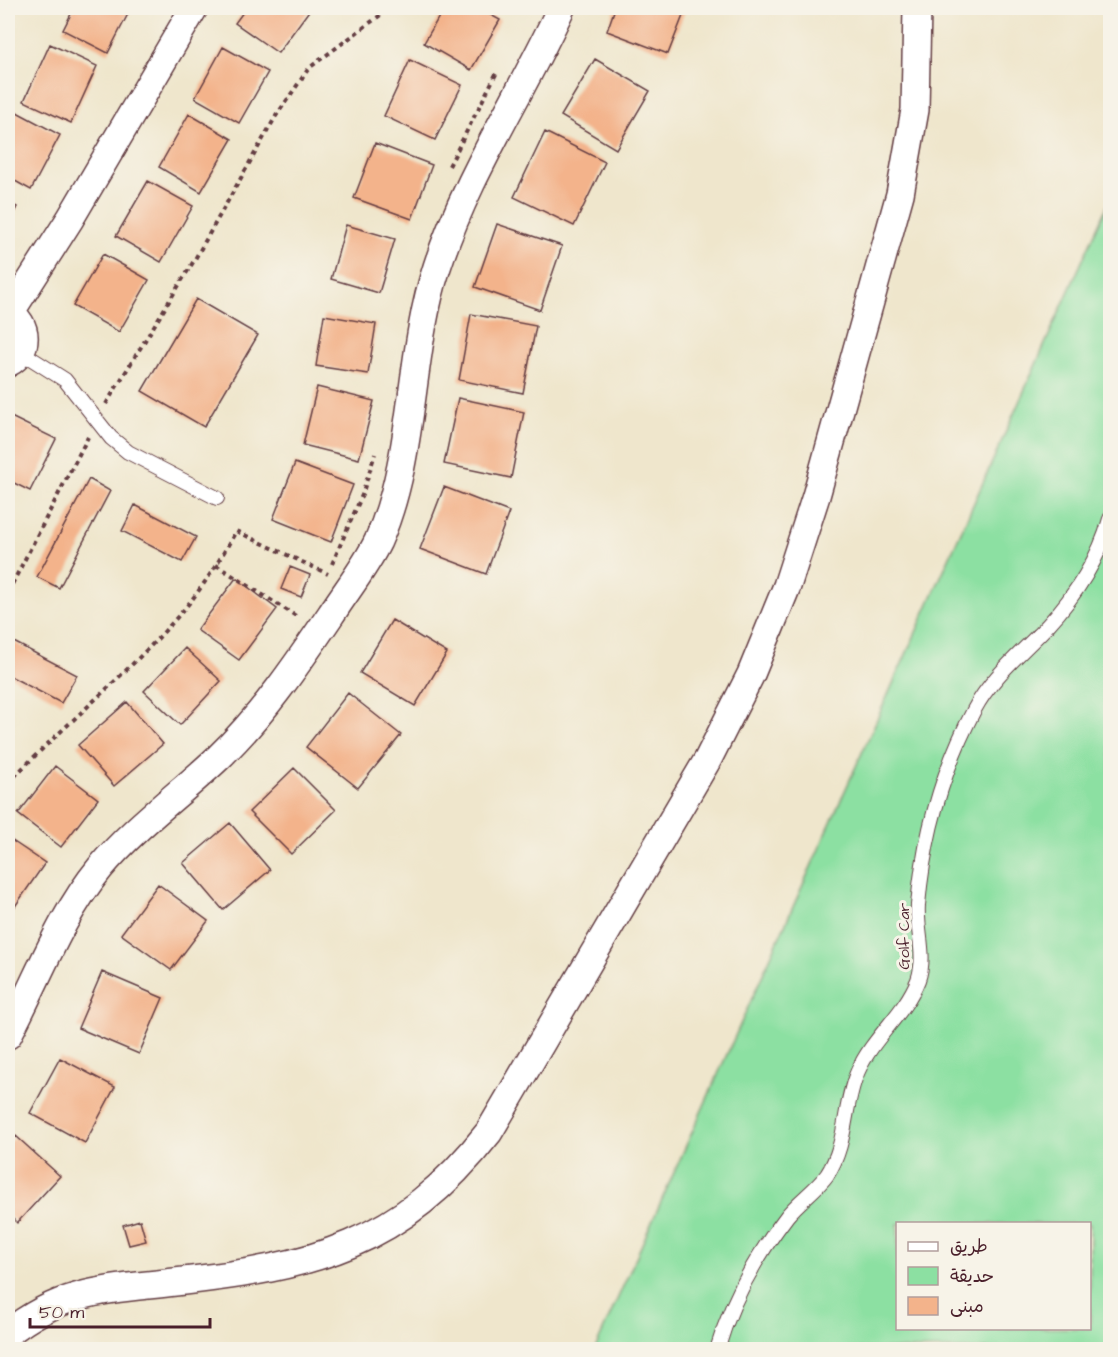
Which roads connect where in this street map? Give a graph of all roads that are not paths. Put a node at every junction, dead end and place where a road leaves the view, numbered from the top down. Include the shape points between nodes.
1 (194, 8) edge
2 (561, 8) edge
3 (917, 8) edge
4 (9, 313) edge
5 (14, 357) edge
6 (217, 498) dead end
7 (1110, 519) edge
8 (8, 1035) edge
9 (8, 1334) edge
10 (717, 1350) edge

1 - 4 street via 70,219
2 - 8 street via 463,199 436,268 394,488 377,542 271,700 225,751 126,838 98,870 52,941
3 - 9 street via 915,110 900,194 787,586 751,674 708,759 489,1132 435,1193 402,1218 339,1250 290,1266 93,1291 39,1312
4 - 5 street via 24,330 25,341
5 - 6 lane via 65,380 96,421 128,452
7 - 10 lane, Golf Car via 1104,540 1061,610 991,684 973,711 946,773 928,836 918,908 922,963 919,978 856,1074 833,1164 770,1240 735,1301

